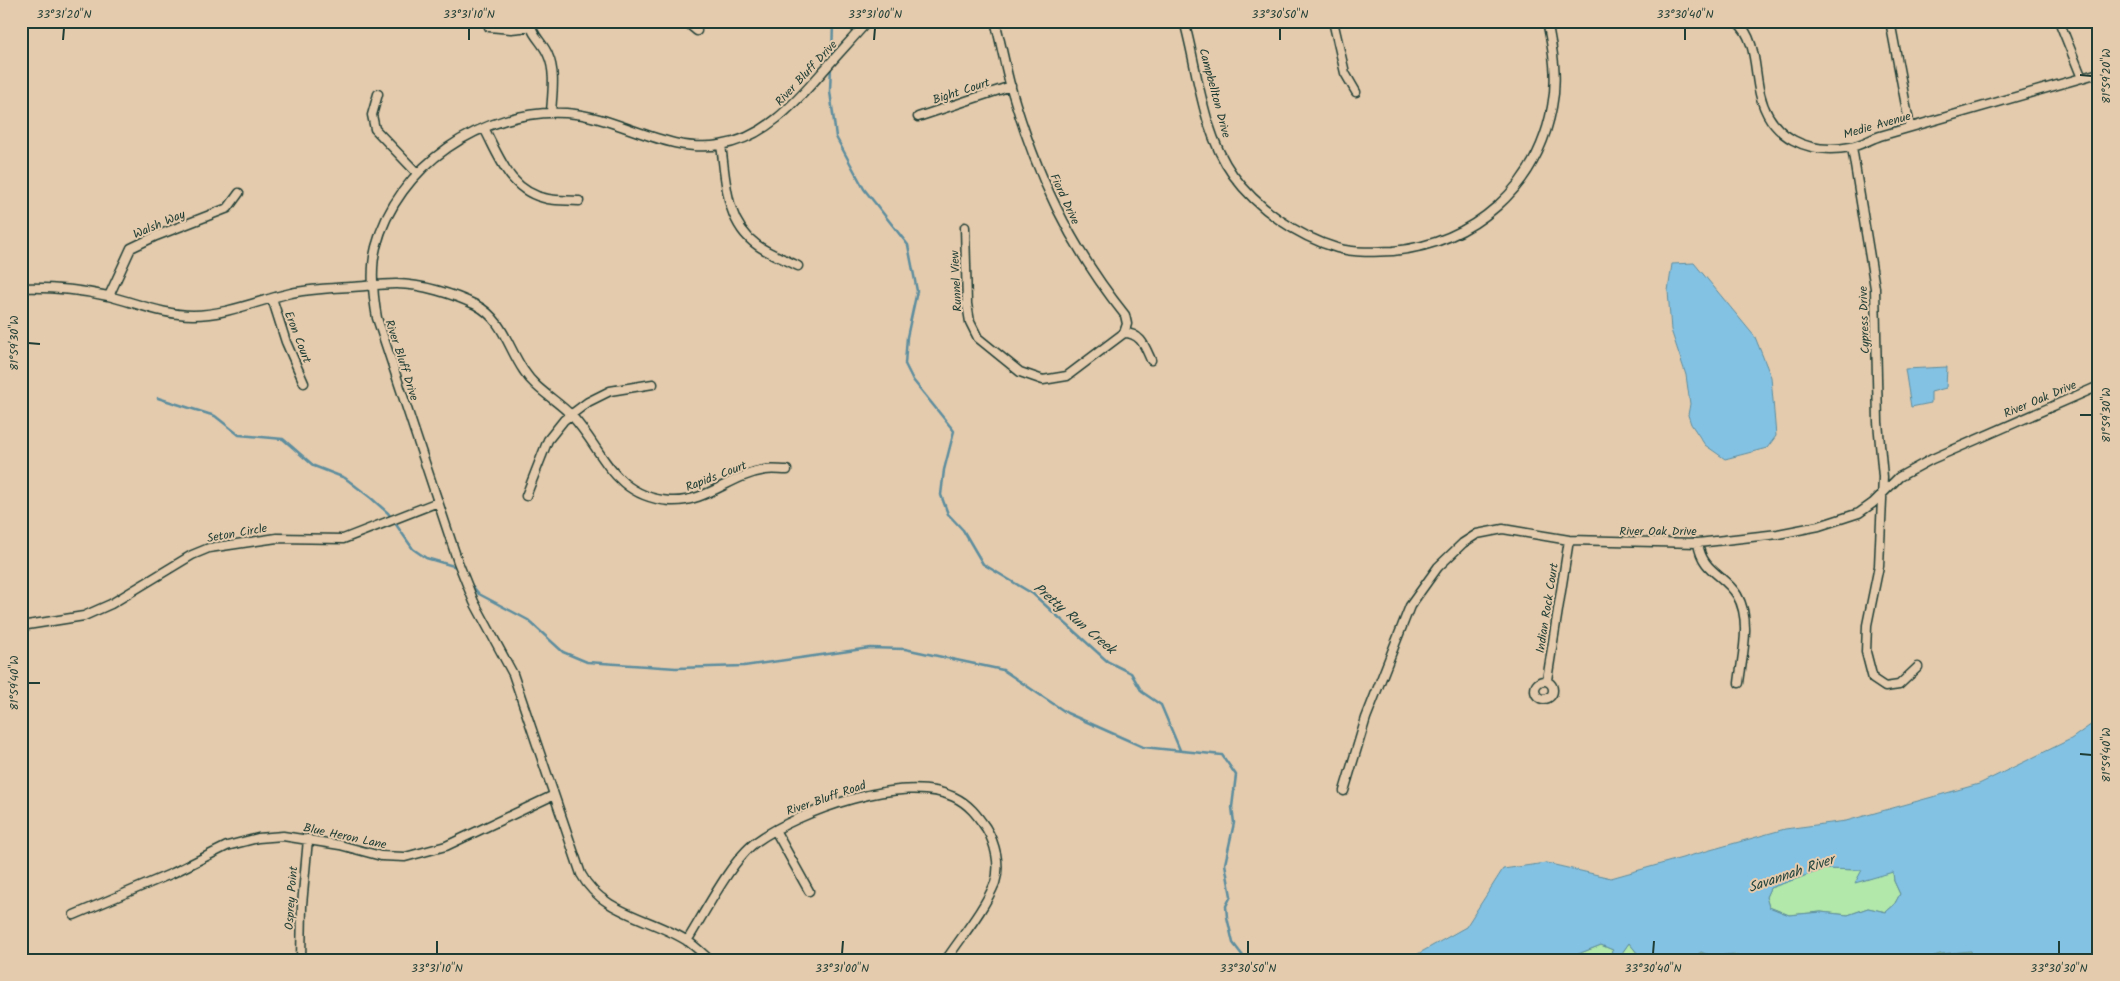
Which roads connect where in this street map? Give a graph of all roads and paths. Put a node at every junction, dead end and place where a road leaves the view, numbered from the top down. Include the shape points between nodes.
1 (685, 21) edge
2 (868, 21) edge
3 (995, 21) edge
4 (1184, 21) edge
5 (1333, 21) edge
6 (1547, 21) edge
7 (1890, 21) edge
8 (2059, 21) edge
9 (1737, 22) edge
10 (530, 24) edge
11 (489, 27) dead end
12 (697, 31) dead end
13 (2099, 73) edge
14 (2082, 78) junction
15 (1010, 86) junction
16 (1356, 92) dead end
17 (378, 94) dead end
18 (551, 113) junction
19 (918, 116) dead end
20 (484, 128) junction
21 (1910, 128) junction
22 (721, 145) junction
23 (1852, 147) junction
24 (417, 173) junction
25 (239, 194) dead end
26 (579, 201) dead end
27 (965, 227) dead end
28 (798, 266) dead end
29 (373, 286) junction
30 (21, 288) edge
31 (109, 296) junction
32 (272, 298) junction
33 (1124, 334) junction
34 (1151, 360) dead end
35 (304, 383) dead end
36 (653, 384) dead end
37 (2099, 386) edge
38 (572, 416) junction
39 (787, 470) dead end
40 (1883, 494) junction
41 (526, 496) dead end
42 (438, 502) junction
43 (1569, 540) junction
44 (1698, 543) junction
45 (21, 626) edge
46 (1918, 667) dead end
47 (1547, 680) dead end
48 (1739, 683) dead end
49 (1344, 791) dead end
50 (554, 795) junction
51 (775, 830) junction
52 (308, 838) junction
53 (809, 891) dead end
54 (74, 915) dead end
55 (688, 941) junction
56 (301, 960) edge
57 (710, 960) edge
58 (946, 960) edge

1 - 12 street
2 - 22 street, River Bluff Drive via 780,117 750,135
3 - 15 street, Fiord Drive
4 - 6 street, Campbellton Drive via 1210,124 1234,176 1254,199 1294,230 1337,248 1368,252 1402,250 1439,242 1485,217 1502,202 1530,165 1552,109 1555,67
5 - 16 street via 1345,73
7 - 21 street
8 - 14 street
9 - 23 street, Medie Avenue via 1749,36 1760,94 1771,122 1786,136 1803,145
10 - 11 street via 511,29
10 - 18 street via 551,63
13 - 14 street, Medie Avenue
14 - 21 street, Medie Avenue
15 - 19 street, Bight Court
15 - 33 street, Fiord Drive via 1054,205 1086,263 1125,315
17 - 24 street via 372,115 375,129
18 - 20 street, River Bluff Drive via 522,116
18 - 22 street, River Bluff Drive via 594,117 674,143
20 - 24 street, River Bluff Drive via 456,143
20 - 26 street via 502,166 519,186 546,199
21 - 23 street, Medie Avenue
22 - 28 street via 730,207 738,224 758,246
23 - 40 street, Cypress Drive via 1875,288
24 - 29 street, River Bluff Drive via 399,197 379,236
25 - 31 street, Walsh Way via 228,208 131,248
27 - 33 street, Runnel View via 970,322 978,338 1020,372 1043,380 1067,376
29 - 32 street via 317,290
29 - 38 street, Rapids Court via 422,287 483,310 501,329 531,381
29 - 42 street, River Bluff Drive via 380,335
30 - 31 street
31 - 32 street via 169,313 195,315
32 - 35 street, Eron Court
33 - 34 street via 1134,334 1141,340
36 - 38 street via 610,391 588,402
37 - 40 street, River Oak Drive via 1932,459 1899,477
38 - 39 street, Rapids Court via 613,475 632,488 660,499 689,500 754,473
38 - 41 street via 558,426 548,440
40 - 44 street, River Oak Drive via 1859,513 1819,526
40 - 46 street, Cypress Drive via 1879,566 1866,625 1866,659 1873,679 1885,687 1900,685
42 - 45 street, Seton Circle via 343,539 277,538 209,548 84,616
42 - 50 street, River Bluff Drive via 474,602 501,648 521,694
43 - 44 street, River Oak Drive
43 - 47 street, Indian Rock Court
43 - 49 street, River Oak Drive via 1526,531 1485,531 1463,543 1438,567 1407,614 1366,718
44 - 48 street via 1704,563 1732,588 1743,610
50 - 52 street, Blue Heron Lane via 446,846 405,857 381,856
50 - 55 street via 581,874 591,890 612,906
51 - 53 street
51 - 55 street, River Bluff Road via 740,858
51 - 58 street, River Bluff Road via 810,814 869,794 892,790 937,791 970,807 992,841 997,874 980,909
52 - 54 street, Blue Heron Lane via 270,836 227,846
52 - 56 street, Osprey Point
55 - 57 street

